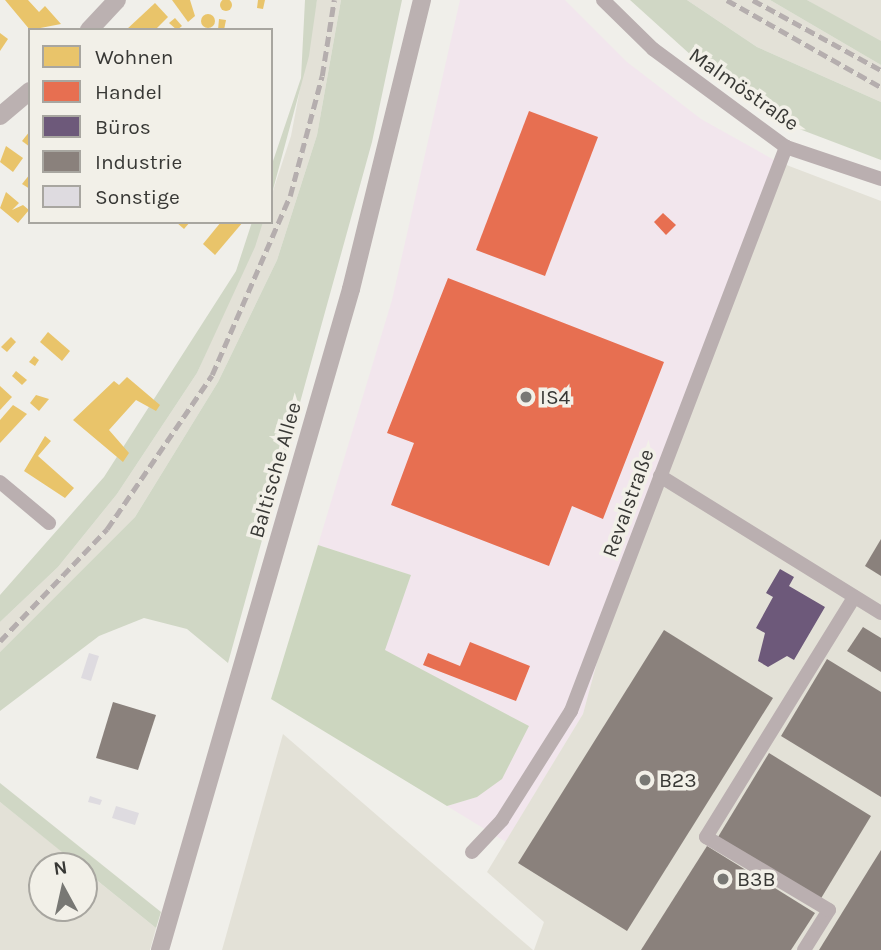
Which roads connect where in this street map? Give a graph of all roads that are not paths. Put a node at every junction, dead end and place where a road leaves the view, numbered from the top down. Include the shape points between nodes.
1 (117, 0) edge
2 (422, 0) edge
3 (603, 0) edge
4 (91, 28) edge
5 (28, 93) edge
6 (0, 116) edge
7 (786, 147) junction
8 (881, 178) edge
9 (660, 476) junction
10 (0, 482) edge
11 (49, 523) dead end
12 (854, 597) junction
13 (881, 613) edge
14 (472, 852) dead end
15 (160, 950) edge
16 (804, 950) edge

1 - 4 main road
2 - 15 main road, Baltische Allee via 351,289
3 - 7 street, Malmöstraße via 663,56
5 - 6 main road
7 - 8 street, Malmöstraße
7 - 9 street, Revalstraße
9 - 12 street
9 - 14 street, Revalstraße via 571,711 502,820
10 - 11 street
12 - 13 street
12 - 16 street via 706,837 829,910

